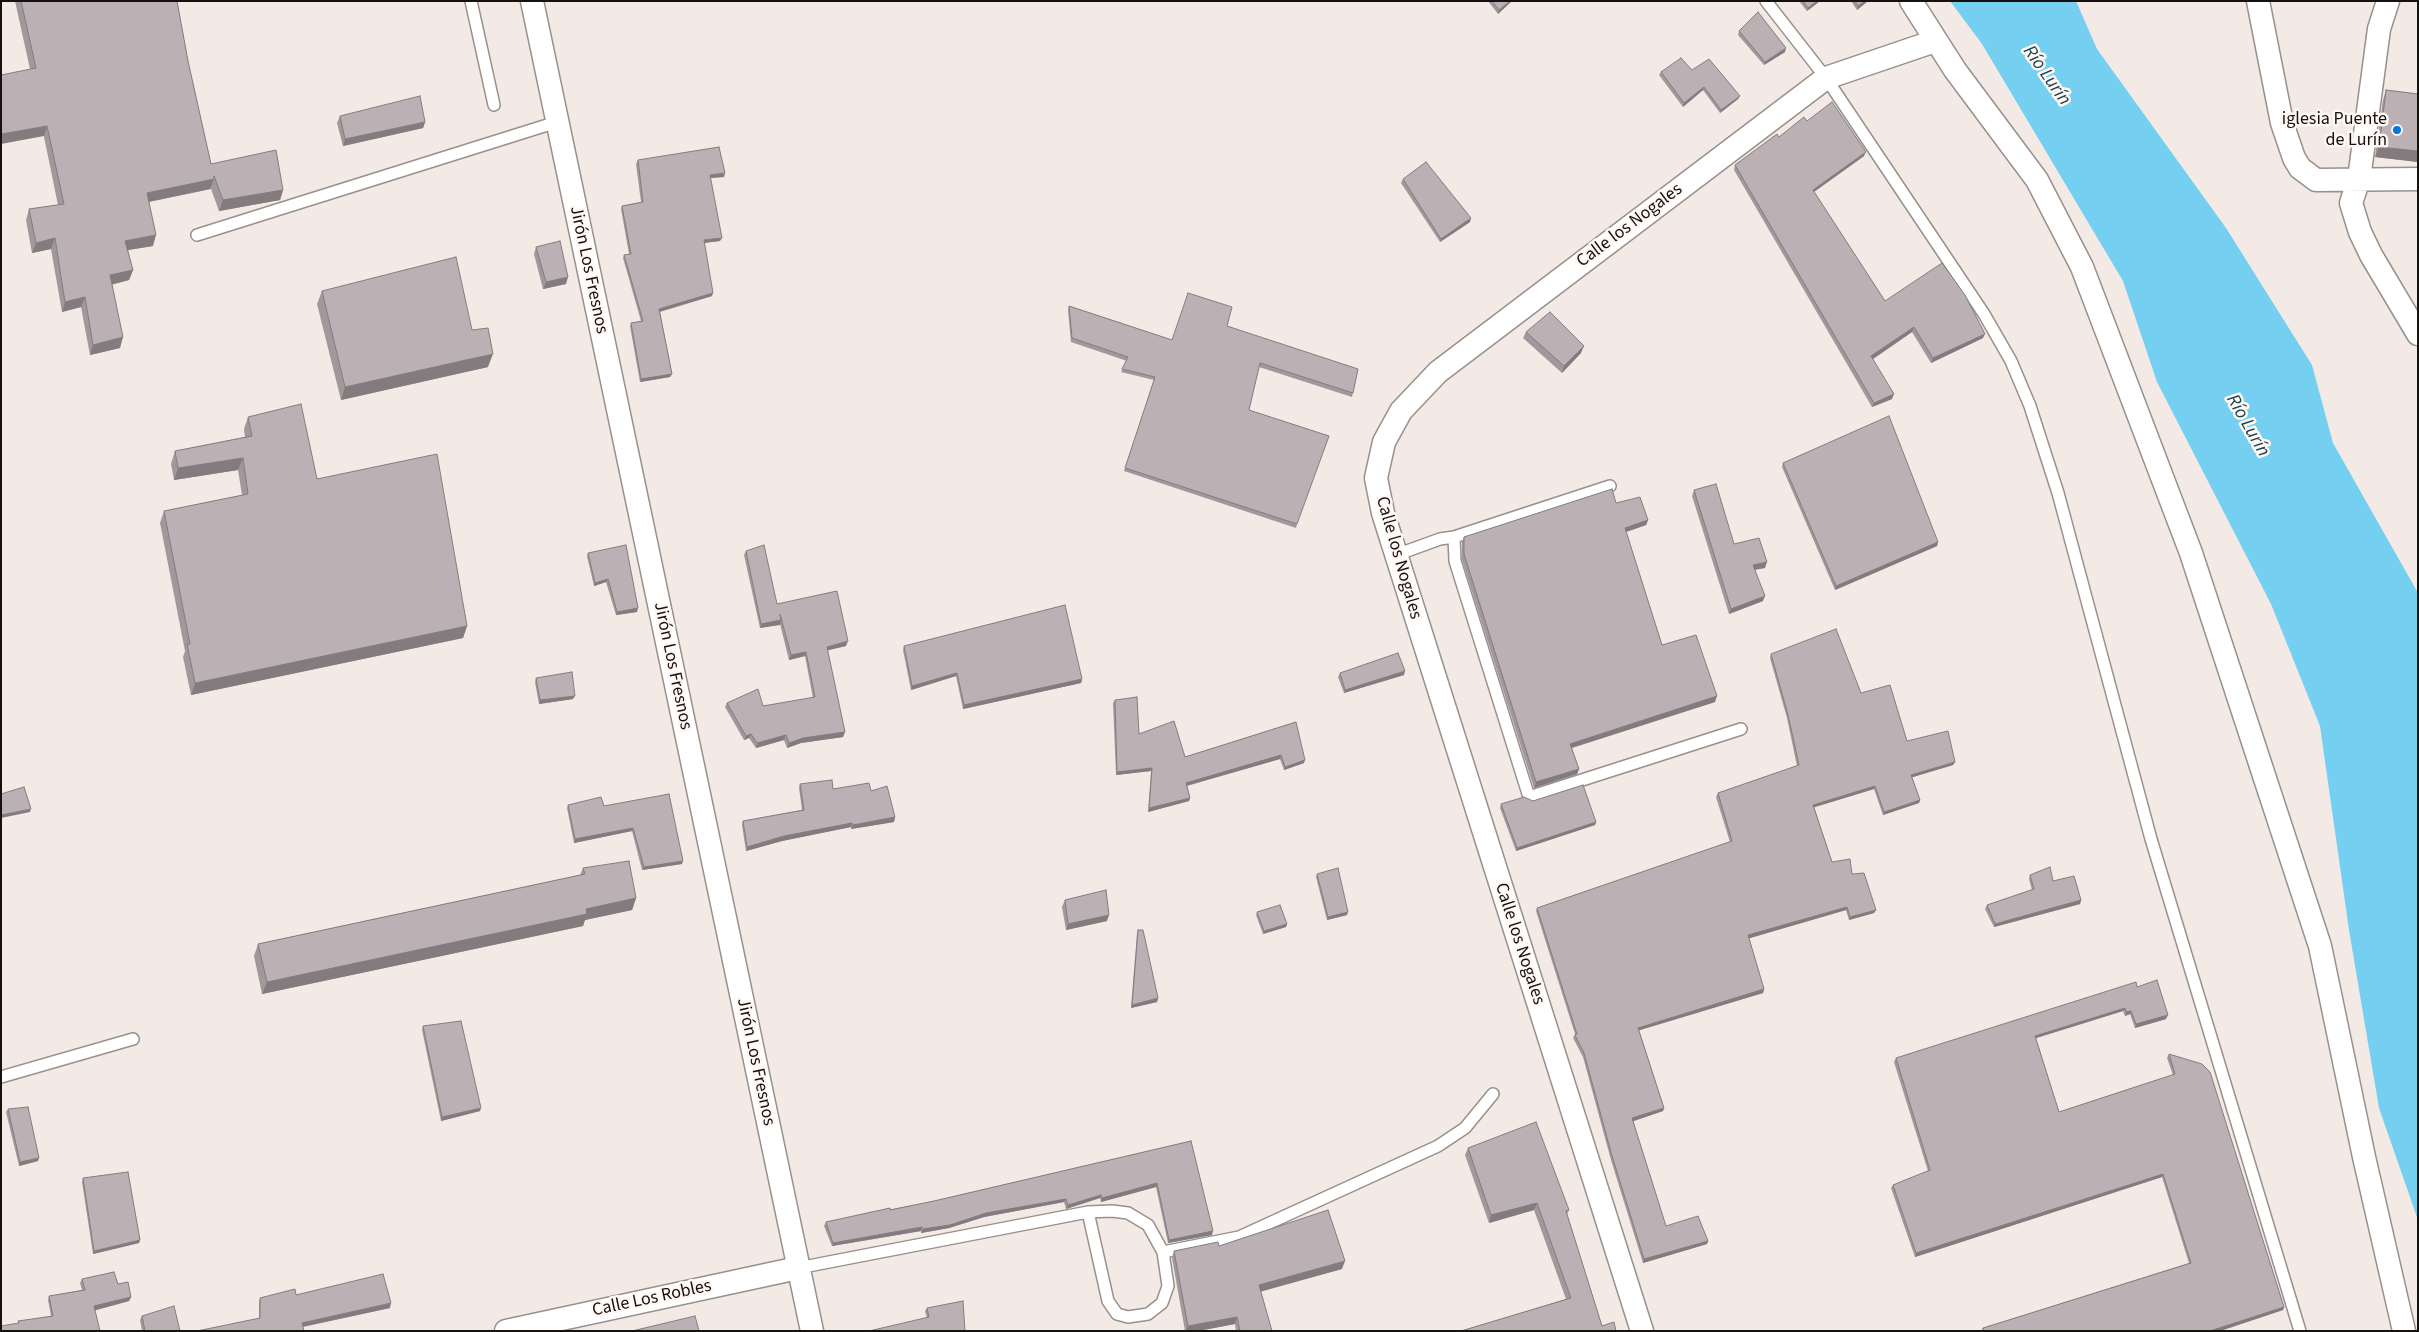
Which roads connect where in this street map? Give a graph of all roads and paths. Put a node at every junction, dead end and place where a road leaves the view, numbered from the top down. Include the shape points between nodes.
1 (471, 1) edge
2 (532, 1) edge
3 (1766, 1) edge
4 (1911, 1) edge
5 (2258, 1) edge
6 (2388, 1) edge
7 (1935, 40) junction
8 (1826, 78) junction
9 (494, 105) dead end
10 (557, 122) junction
11 (2359, 179) junction
12 (2418, 179) edge
13 (196, 235) dead end
14 (2418, 334) edge
15 (1610, 486) dead end
16 (1454, 537) junction
17 (1396, 555) junction
18 (1741, 729) dead end
19 (133, 1039) dead end
20 (1, 1077) edge
21 (1493, 1094) dead end
22 (1088, 1212) junction
23 (1163, 1252) junction
24 (798, 1268) junction
25 (506, 1331) edge
26 (812, 1331) edge
27 (1642, 1331) edge
28 (2300, 1331) edge
29 (2404, 1331) edge

1 - 9 lane
2 - 10 street, Jirón Los Fresnos
3 - 8 lane
4 - 7 street
5 - 11 street via 2282,124 2294,158 2306,175 2316,180
6 - 11 street via 2379,29
7 - 8 street, Calle los Nogales
7 - 29 street via 2037,180 2082,267 2191,553 2320,946
8 - 17 street, Calle los Nogales via 1438,372 1400,411 1384,442 1376,478
8 - 28 lane via 1984,314 2011,361 2030,406 2058,493 2151,839
10 - 13 lane
10 - 24 street, Jirón Los Fresnos
11 - 12 street
11 - 14 street via 2351,203 2360,232
15 - 16 lane
16 - 17 lane via 1440,538
16 - 18 lane via 1455,561 1529,797
17 - 27 street, Calle los Nogales
19 - 20 lane
21 - 23 lane via 1464,1128 1438,1146 1240,1237
22 - 23 lane via 1128,1213 1148,1225
22 - 23 lane via 1108,1301 1117,1314 1128,1317 1148,1314 1162,1303 1168,1286
22 - 24 lane
24 - 25 street, Calle Los Robles
24 - 26 street, Jirón Los Fresnos

